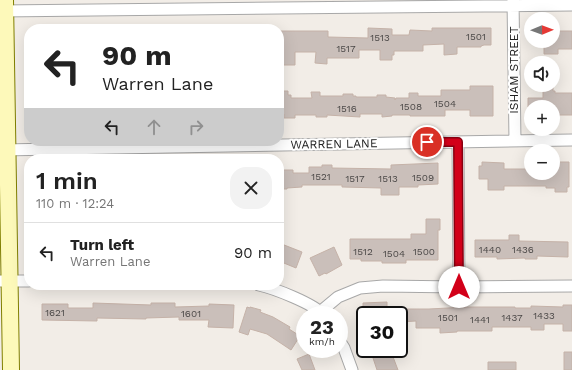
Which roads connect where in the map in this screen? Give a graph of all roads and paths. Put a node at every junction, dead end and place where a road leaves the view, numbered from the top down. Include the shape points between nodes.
1 (513, 3) edge
2 (572, 5) edge
3 (3, 8) edge
4 (572, 140) edge
5 (515, 141) junction
6 (458, 142) junction
7 (284, 145) edge
8 (231, 146) edge
9 (4, 150) edge
10 (5, 281) edge
11 (24, 281) edge
12 (572, 286) edge
13 (459, 287) junction
14 (278, 290) edge
15 (310, 306) edge
16 (329, 306) edge
17 (348, 358) edge
18 (11, 370) edge
19 (352, 370) edge

1 - 2 street
1 - 3 street
1 - 5 street, ISHAM STREET
3 - 9 main road
4 - 5 street, WARREN LANE
5 - 6 street, WARREN LANE
6 - 7 street, WARREN LANE
6 - 13 street
8 - 9 street, WARREN LANE
9 - 10 main road
10 - 11 street
10 - 18 main road
12 - 13 street
13 - 16 street via 360,288 338,297
14 - 15 street
17 - 19 street

